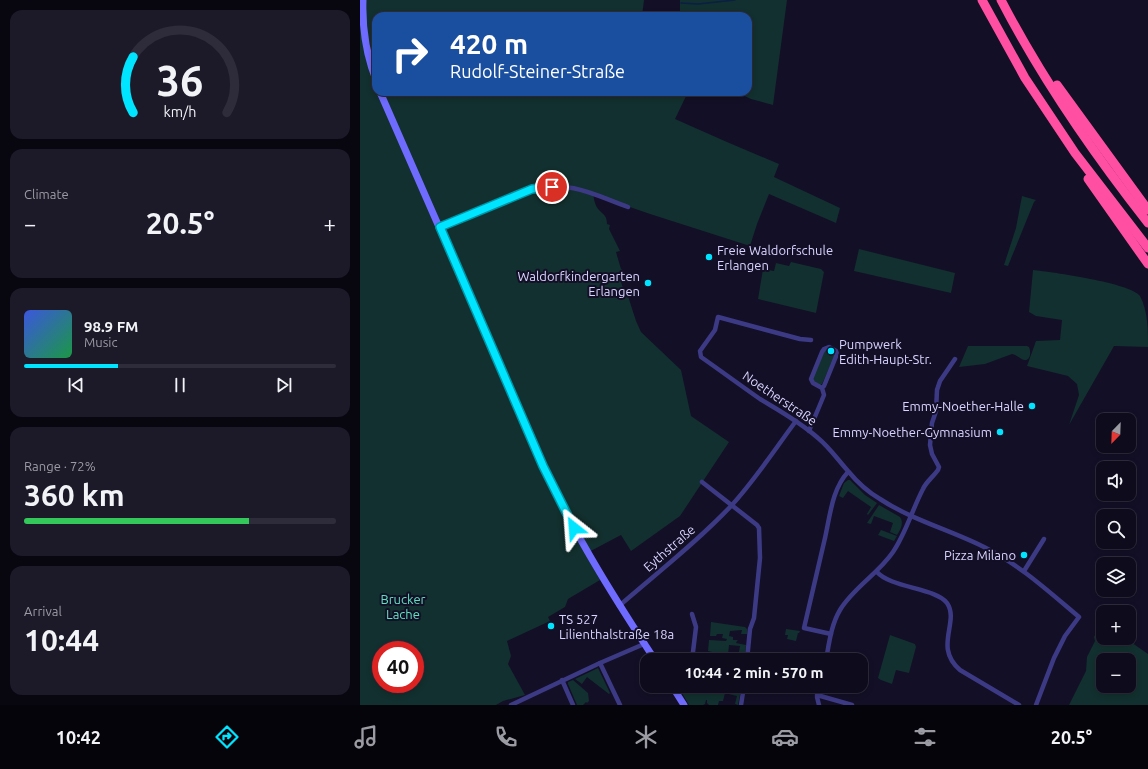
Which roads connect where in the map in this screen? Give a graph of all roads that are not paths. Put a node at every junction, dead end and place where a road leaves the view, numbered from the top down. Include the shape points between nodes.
1 (363, 0) edge
2 (982, 0) edge
3 (1001, 0) edge
4 (1008, 13) junction
5 (372, 69) edge
6 (382, 96) edge
7 (1075, 153) junction
8 (1130, 186) junction
9 (1148, 204) edge
10 (628, 207) dead end
11 (1148, 210) edge
12 (1148, 223) edge
13 (440, 227) junction
14 (1148, 248) edge
15 (1148, 264) edge
16 (811, 340) dead end
17 (955, 359) dead end
18 (822, 388) junction
19 (796, 421) junction
20 (809, 431) junction
21 (848, 472) junction
22 (702, 482) dead end
23 (732, 505) junction
24 (911, 516) junction
25 (1044, 538) dead end
26 (1024, 571) junction
27 (876, 572) junction
28 (619, 606) junction
29 (692, 614) dead end
30 (831, 634) junction
31 (644, 644) junction
32 (650, 653) edge
33 (693, 653) edge
34 (748, 653) edge
35 (827, 653) edge
36 (600, 663) junction
37 (562, 680) junction
38 (676, 693) edge
39 (743, 693) edge
40 (817, 695) joint
41 (511, 705) edge
42 (573, 705) edge
43 (620, 705) edge
44 (684, 705) edge
45 (741, 705) edge
46 (819, 705) edge
47 (852, 705) edge
48 (1019, 705) edge
49 (1036, 705) edge

1 - 5 street via 363,23
2 - 7 highway via 1025,78
3 - 4 highway
4 - 8 highway
4 - 12 highway via 1073,120 1113,179
6 - 13 street
7 - 14 highway
7 - 15 highway via 1084,174
8 - 9 highway
8 - 11 highway
10 - 13 street via 579,189 561,186 542,187
13 - 28 street via 545,472 568,518
16 - 19 street, Noetherstraße via 718,317 714,330 700,351 701,357
17 - 24 street via 940,381 931,429 930,445 939,468 924,486
18 - 18 street via 837,354 829,347 824,349 811,379
18 - 20 street via 824,395
19 - 20 street, Noetherstraße
19 - 23 street, Eythstraße
20 - 21 street, Noetherstraße via 825,444
21 - 24 street, Noetherstraße via 878,498
21 - 30 street via 840,482 833,502 804,628
22 - 23 street
23 - 28 street, Eythstraße
23 - 34 street via 759,528 760,558
24 - 26 street, Noetherstraße via 983,546
24 - 27 street via 896,548
25 - 26 street
26 - 49 street, Noetherstraße via 1079,617 1065,636 1054,658
27 - 30 street via 843,606
27 - 48 street via 885,578 945,601 950,614 947,643 951,661 960,670
28 - 31 street
29 - 33 street via 696,627
30 - 35 street
31 - 32 street
31 - 36 street
36 - 37 street
36 - 43 street
37 - 41 street
37 - 42 street
38 - 44 street
39 - 45 street
40 - 46 street
40 - 47 street

